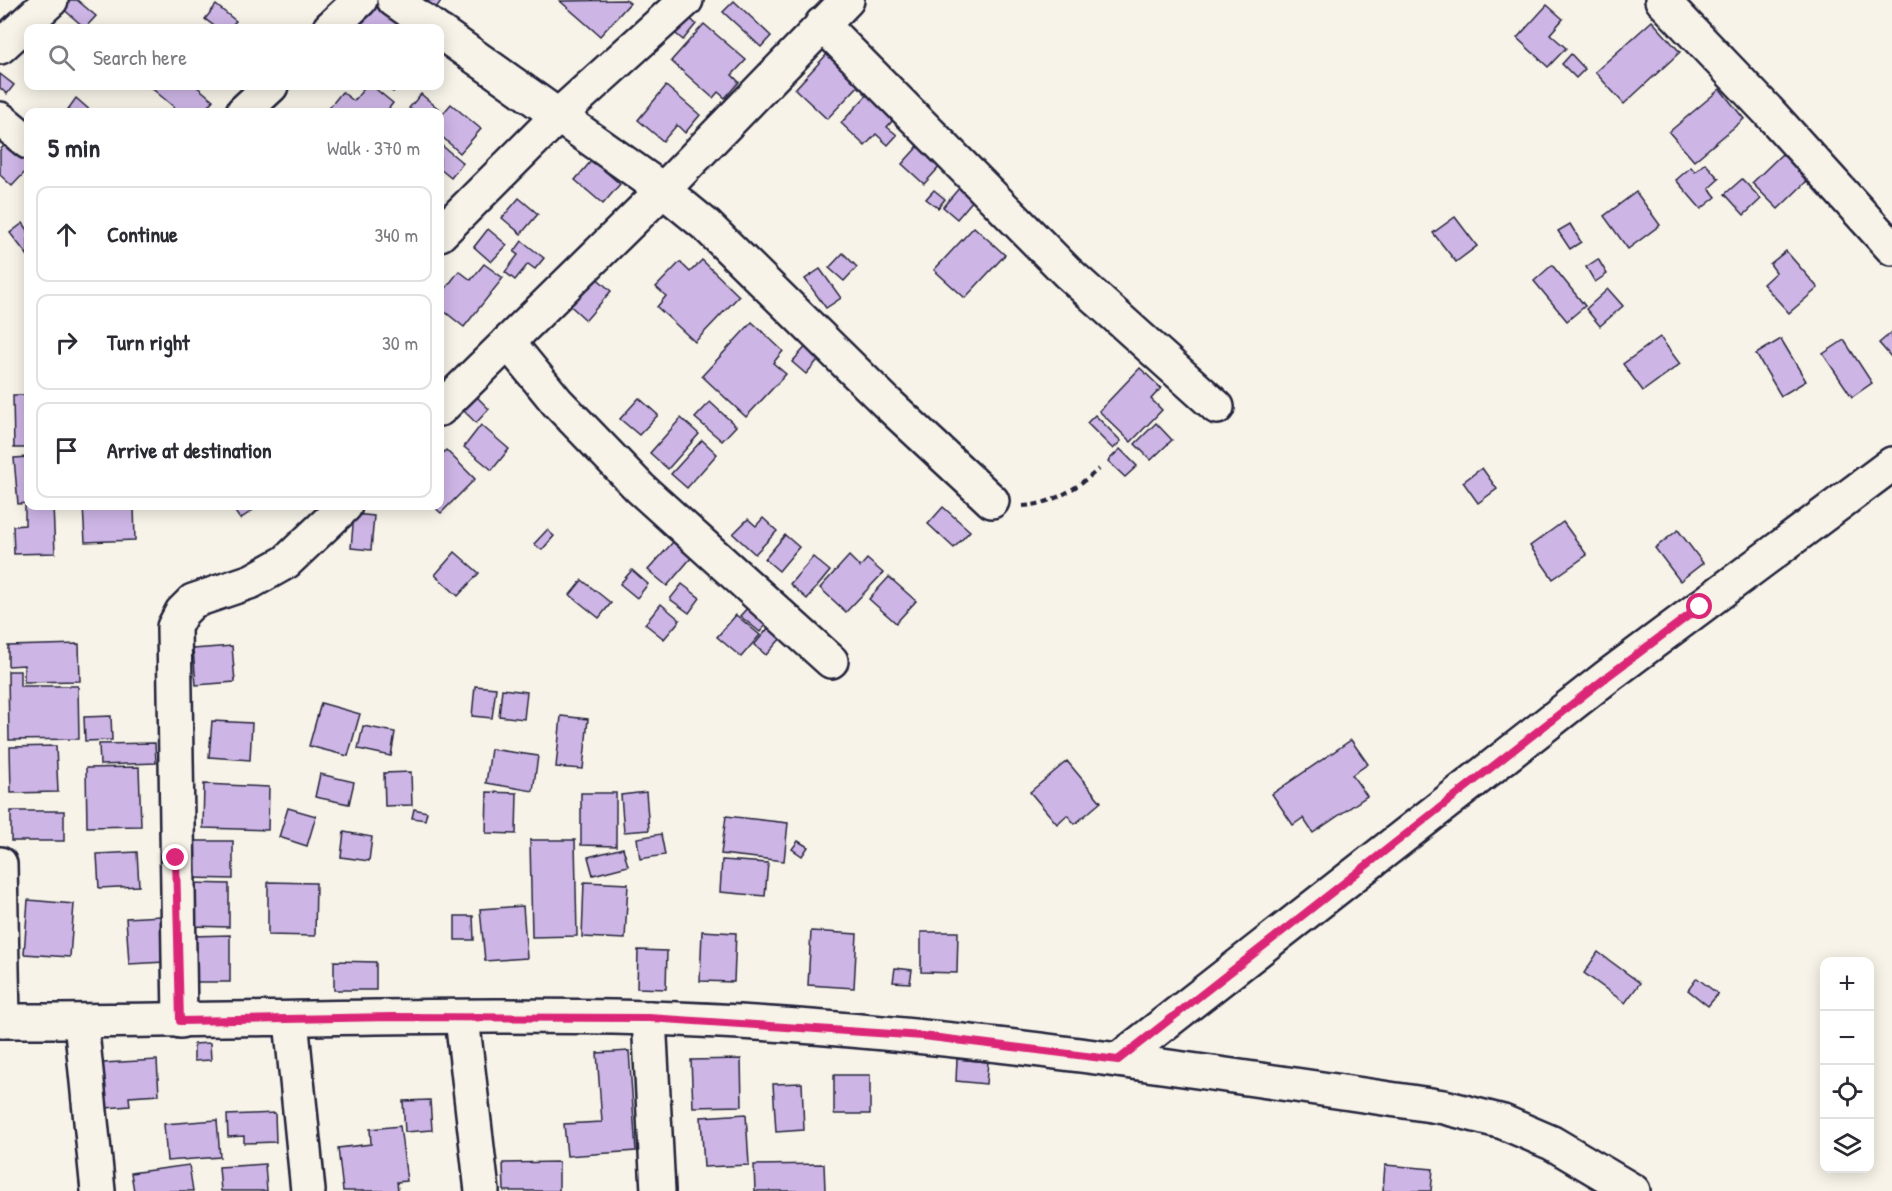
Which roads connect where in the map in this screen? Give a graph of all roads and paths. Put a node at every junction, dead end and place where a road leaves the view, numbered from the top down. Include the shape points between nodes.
1 (51, 0) edge
2 (360, 0) edge
3 (394, 0) edge
4 (686, 0) edge
5 (848, 0) edge
6 (1662, 0) edge
7 (25, 24) edge
8 (334, 24) edge
9 (428, 24) edge
10 (822, 24) junction
11 (24, 25) edge
12 (444, 35) edge
13 (0, 47) edge
14 (267, 90) edge
15 (247, 108) edge
16 (558, 116) junction
17 (0, 119) edge
18 (24, 139) edge
19 (663, 190) junction
20 (444, 230) edge
21 (1892, 248) edge
22 (508, 342) junction
23 (444, 405) edge
24 (1217, 407) dead end
25 (1892, 464) edge
26 (1100, 469) dead end
27 (993, 501) joint
28 (341, 510) edge
29 (831, 661) dead end
30 (0, 864) edge
31 (462, 1018) junction
32 (649, 1018) junction
33 (291, 1020) junction
34 (2, 1021) edge
35 (180, 1021) junction
36 (81, 1022) junction
37 (1118, 1060) junction
38 (98, 1191) edge
39 (308, 1191) edge
40 (482, 1191) edge
41 (658, 1191) edge
42 (1633, 1191) edge

1 - 7 street
2 - 8 street
3 - 9 street
4 - 16 street
5 - 10 street
6 - 21 street
10 - 19 street
10 - 24 street via 1067,272
11 - 13 street
12 - 16 street
14 - 15 street
16 - 19 street
16 - 20 street
17 - 18 street
19 - 22 street
19 - 27 street via 707,226
22 - 23 street
22 - 29 street via 557,402 640,488
25 - 37 street via 1608,676
26 - 27 path via 1062,496 1038,505
28 - 35 street via 286,562 252,581 193,601 174,627
30 - 34 street
31 - 32 street
31 - 33 street
31 - 40 street
32 - 37 street via 923,1036
32 - 41 street
33 - 35 street
33 - 39 street
34 - 36 street
35 - 36 street
36 - 38 street
37 - 42 street via 1444,1107 1503,1122 1542,1139

